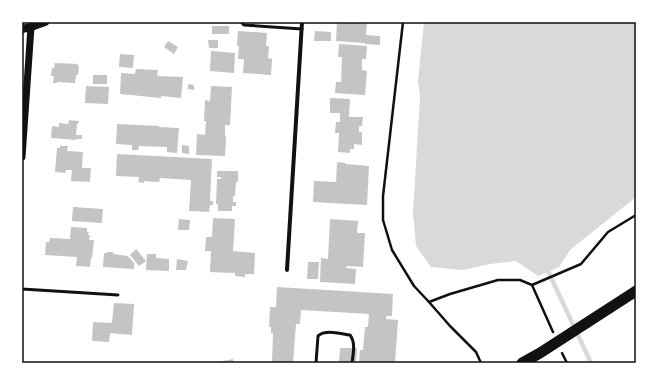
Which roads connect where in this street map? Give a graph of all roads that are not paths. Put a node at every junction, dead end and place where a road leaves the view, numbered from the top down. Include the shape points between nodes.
1 (44, 22) edge
2 (241, 22) edge
3 (302, 22) edge
4 (31, 27) junction
5 (22, 29) edge
6 (302, 29) junction
7 (22, 157) edge
8 (287, 270) dead end
9 (22, 289) edge
10 (636, 291) edge
11 (118, 295) dead end
12 (316, 363) edge
13 (352, 363) edge
14 (522, 363) edge

1 - 4 main road
2 - 6 lane via 244,25
3 - 6 street
4 - 5 main road
4 - 7 street
6 - 8 street
9 - 11 lane
10 - 14 highway
12 - 13 lane via 318,336 326,333 350,335 353,338

